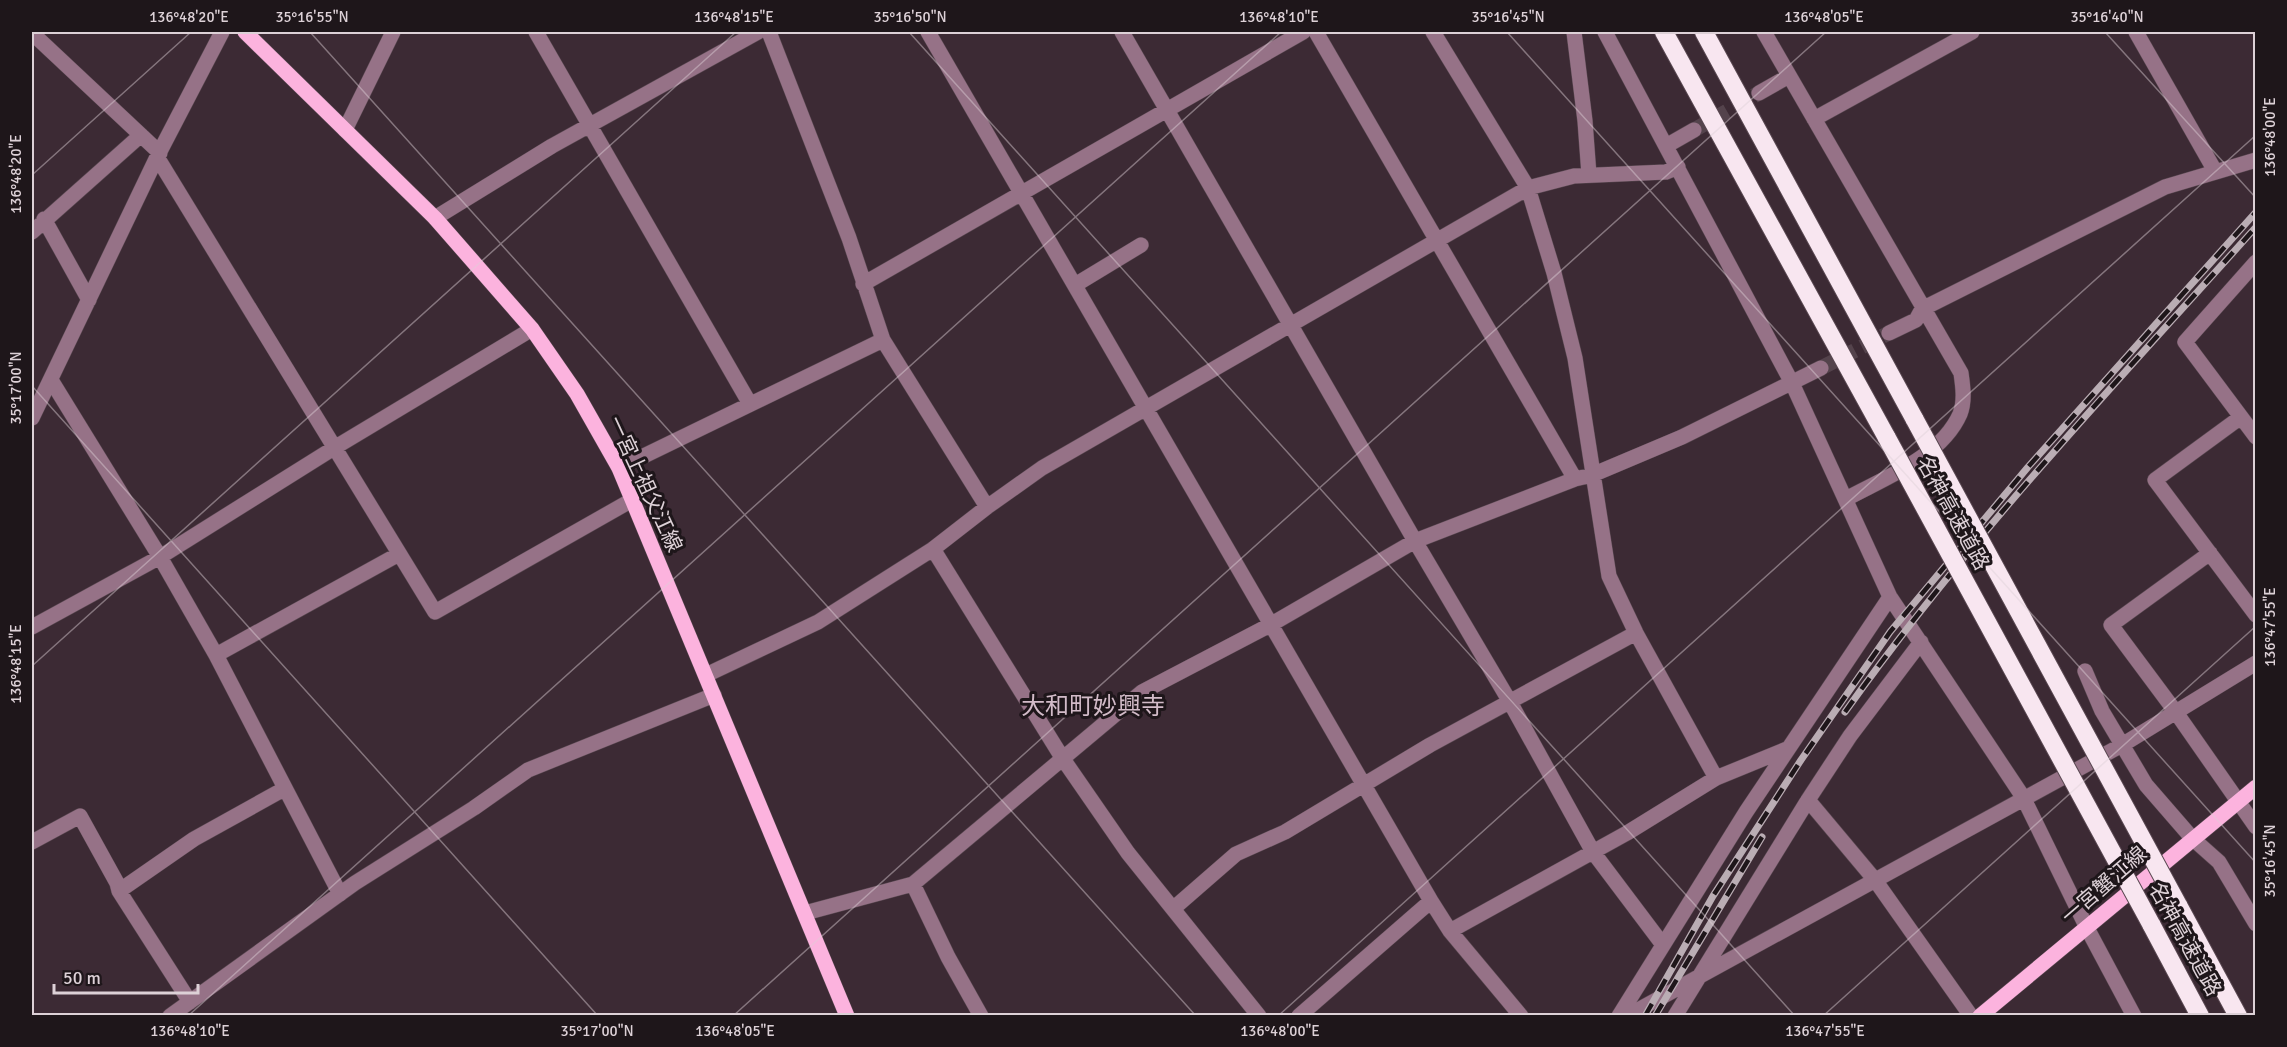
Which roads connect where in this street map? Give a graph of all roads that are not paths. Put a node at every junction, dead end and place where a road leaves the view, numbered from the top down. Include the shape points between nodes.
1 (222, 32) edge
2 (245, 32) edge
3 (393, 32) edge
4 (536, 32) edge
5 (758, 32) edge
6 (769, 32) edge
7 (928, 32) edge
8 (1122, 32) edge
9 (1303, 32) edge
10 (1316, 32) edge
11 (1433, 32) edge
12 (1574, 32) edge
13 (1605, 32) edge
14 (1664, 32) edge
15 (1704, 32) edge
16 (1764, 32) edge
17 (1972, 32) edge
18 (2136, 32) edge
19 (32, 33) edge
20 (1789, 76) junction
21 (1759, 93) tunnel mouth
22 (1166, 109) junction
23 (1814, 119) junction
24 (591, 125) junction
25 (345, 130) junction
26 (1694, 130) tunnel mouth
27 (141, 135) junction
28 (1666, 146) junction
29 (159, 155) junction
30 (2256, 160) edge
31 (1677, 167) junction
32 (2215, 171) junction
33 (1589, 175) junction
34 (1528, 188) junction
35 (1021, 195) junction
36 (435, 218) junction
37 (44, 219) junction
38 (32, 231) edge
39 (1435, 239) junction
40 (1141, 245) dead end
41 (2256, 262) edge
42 (863, 284) junction
43 (1075, 285) junction
44 (89, 300) junction
45 (1922, 309) junction
46 (1290, 325) junction
47 (532, 329) junction
48 (1889, 333) tunnel mouth
49 (883, 340) junction
50 (1821, 369) tunnel mouth
51 (51, 380) junction
52 (1792, 383) junction
53 (36, 400) edge
54 (750, 404) junction
55 (1145, 408) junction
56 (2241, 417) junction
57 (32, 418) edge
58 (2256, 437) edge
59 (334, 448) junction
60 (619, 468) junction
61 (1592, 475) junction
62 (1575, 479) junction
63 (1846, 499) junction
64 (632, 500) junction
65 (987, 507) junction
66 (1415, 541) junction
67 (933, 549) junction
68 (2210, 553) junction
69 (399, 554) junction
70 (160, 557) junction
71 (1890, 597) junction
72 (2256, 615) edge
73 (1270, 625) junction
74 (32, 627) edge
75 (1636, 633) junction
76 (1921, 642) junction
77 (216, 655) junction
78 (2256, 663) edge
79 (2085, 671) dead end
80 (706, 675) junction
81 (714, 695) junction
82 (1510, 702) junction
83 (2175, 711) junction
84 (2122, 745) junction
85 (1787, 749) junction
86 (1063, 759) junction
87 (1716, 778) junction
88 (1363, 786) junction
89 (2256, 787) edge
90 (284, 789) junction
91 (2023, 797) junction
92 (1808, 800) junction
93 (2237, 802) junction
94 (2256, 827) edge
95 (2192, 838) junction
96 (32, 842) edge
97 (1593, 852) junction
98 (1875, 880) junction
99 (913, 884) junction
100 (119, 891) junction
101 (340, 894) junction
102 (1431, 902) junction
103 (1174, 908) junction
104 (804, 913) junction
105 (2256, 924) edge
106 (2086, 928) junction
107 (1449, 931) junction
108 (1663, 945) junction
109 (1698, 978) junction
110 (190, 1002) junction
111 (170, 1016) edge
112 (847, 1016) edge
113 (981, 1016) edge
114 (1259, 1016) edge
115 (1299, 1016) edge
116 (1521, 1016) edge
117 (1618, 1016) edge
118 (1627, 1016) edge
119 (1675, 1016) edge
120 (1971, 1016) edge
121 (1980, 1016) edge
122 (2134, 1016) edge
123 (2200, 1016) edge
124 (2238, 1016) edge

1 - 29 street
2 - 25 main road, 一宮上祖父江線
3 - 25 street
4 - 24 street
5 - 24 street
6 - 42 street
7 - 35 street
8 - 22 street
9 - 22 street
10 - 39 street
11 - 34 street
12 - 33 street
13 - 28 street
14 - 123 highway, 名神高速道路, bridge
15 - 124 highway, 名神高速道路, bridge
16 - 20 street
17 - 23 street
18 - 32 street
19 - 27 street
20 - 21 street
20 - 23 street
22 - 35 street
22 - 46 street
23 - 45 street
24 - 36 street
24 - 54 street
25 - 36 main road, 一宮上祖父江線
26 - 28 street
27 - 29 street
27 - 37 street
28 - 31 street
29 - 44 street
29 - 59 street
30 - 32 street
31 - 33 street via 1666,172
31 - 52 street
32 - 45 street via 2165,187
33 - 34 street
34 - 39 street
34 - 61 street via 1575,358
35 - 42 street
35 - 43 street
36 - 47 main road, 一宮上祖父江線
37 - 38 street
37 - 44 street
39 - 46 street
39 - 62 street
40 - 43 street
41 - 56 street via 2185,342
42 - 49 street
43 - 55 street
44 - 51 street
45 - 48 street via 1916,320
45 - 63 street via 1961,373 1964,392 1960,413 1949,431 1923,456
46 - 55 street
46 - 66 street
47 - 59 street
47 - 60 main road, 一宮上祖父江線 via 577,394
49 - 54 street
49 - 65 street
50 - 52 street
51 - 53 street
51 - 70 street
52 - 61 street
52 - 63 street
53 - 57 street
54 - 60 street
55 - 65 street via 1042,468
55 - 73 street
56 - 58 street
56 - 68 street via 2155,480
59 - 69 street
59 - 70 street
60 - 64 main road, 一宮上祖父江線
61 - 62 street
61 - 75 street via 1609,576
62 - 66 street
63 - 71 street
64 - 69 street via 435,612
64 - 80 main road, 一宮上祖父江線
65 - 67 street
66 - 73 street
66 - 82 street
67 - 80 street via 818,622
67 - 86 street
68 - 72 street
68 - 83 street via 2111,625
69 - 77 street
70 - 74 street
70 - 77 street
71 - 76 street
71 - 85 street
73 - 86 street via 1142,692
73 - 88 street
75 - 82 street
75 - 87 street
76 - 91 street
76 - 92 street via 1850,736
77 - 90 street
78 - 83 street
79 - 84 street
80 - 81 main road, 一宮上祖父江線
81 - 101 street via 528,770
81 - 104 main road, 一宮上祖父江線
82 - 88 street
82 - 97 street
83 - 84 street
83 - 93 street
84 - 91 street
84 - 95 street via 2146,785
85 - 87 street
85 - 108 street
86 - 99 street
86 - 103 street via 1128,853
87 - 97 street
88 - 102 street
88 - 103 street via 1285,832 1236,854
89 - 93 main road, 一宮蟹江線
90 - 100 street via 194,839
90 - 101 street
91 - 98 street
91 - 106 street
92 - 98 street
92 - 109 street
93 - 94 street
93 - 95 main road, 一宮蟹江線
95 - 105 street via 2219,862
95 - 106 main road, 一宮蟹江線
96 - 100 street via 80,816
97 - 107 street
97 - 108 street
98 - 109 street
98 - 120 street
99 - 104 street
99 - 113 street
100 - 110 street
101 - 110 street
102 - 107 street
102 - 115 street
103 - 114 street
104 - 112 main road, 一宮上祖父江線
106 - 121 main road, 一宮蟹江線
106 - 122 street
107 - 116 street
108 - 117 street
109 - 118 street
109 - 119 street
110 - 111 street

